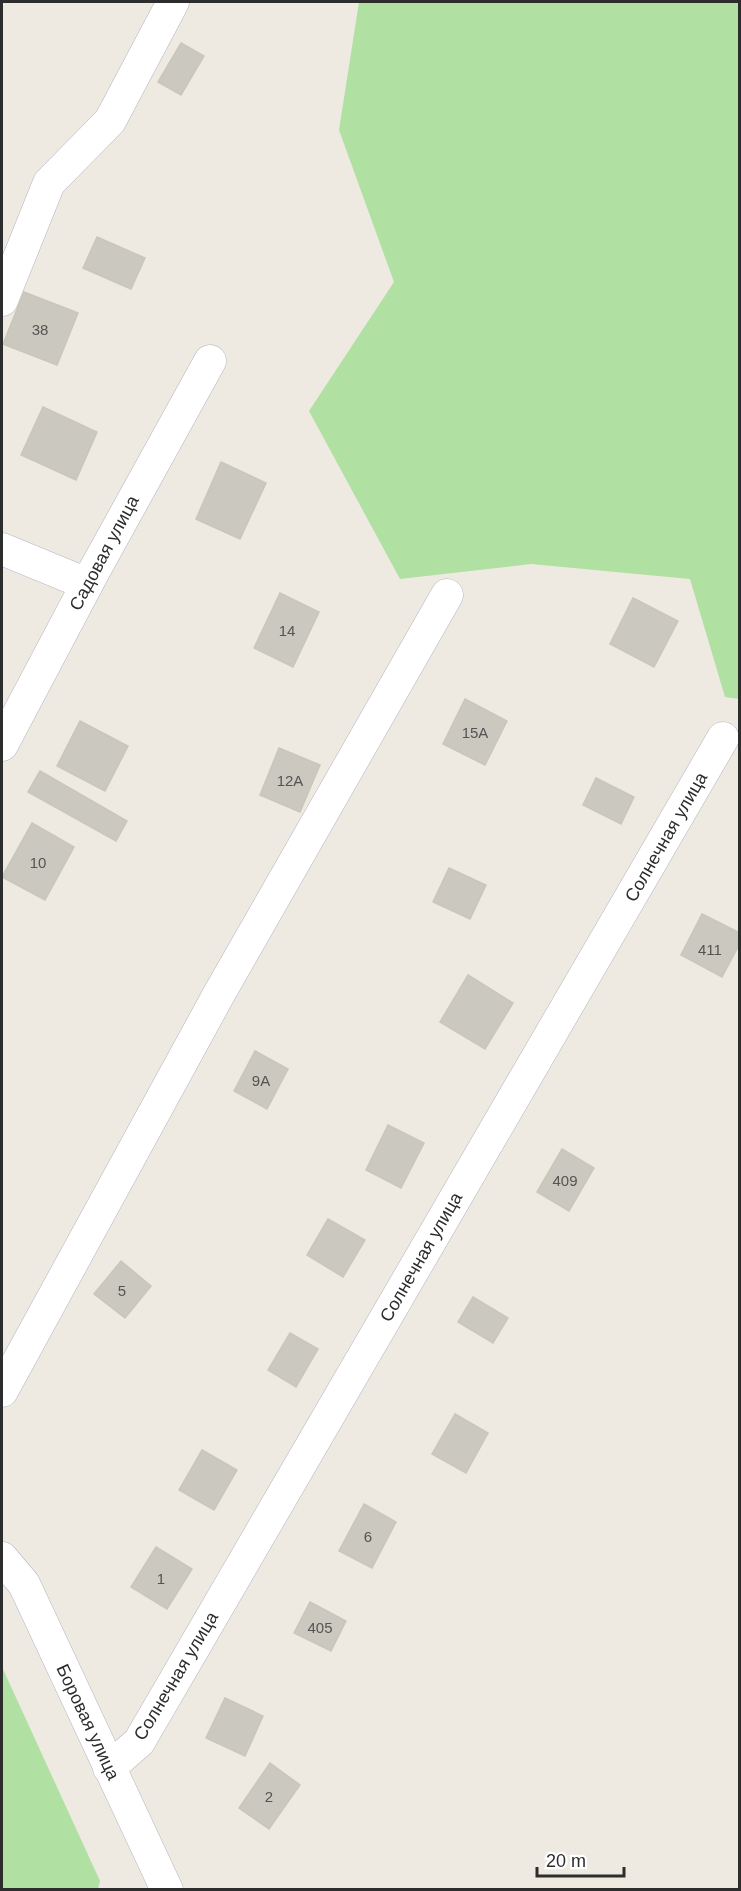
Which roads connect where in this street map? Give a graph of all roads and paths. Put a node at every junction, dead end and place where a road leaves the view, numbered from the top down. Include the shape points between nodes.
1 (173, 2) edge
2 (2, 300) edge
3 (210, 361) dead end
4 (2, 549) edge
5 (87, 584) junction
6 (447, 595) dead end
7 (723, 738) dead end
8 (2, 745) edge
9 (2, 1391) edge
10 (2, 1558) edge
11 (109, 1768) junction
12 (167, 1890) edge

1 - 2 street via 110,121 49,183
3 - 5 street, Садовая улица
4 - 5 street
5 - 8 street, Садовая улица
6 - 9 street via 219,994
7 - 11 street, Солнечная улица via 139,1742
10 - 11 street, Боровая улица via 24,1584
11 - 12 street, Боровая улица

